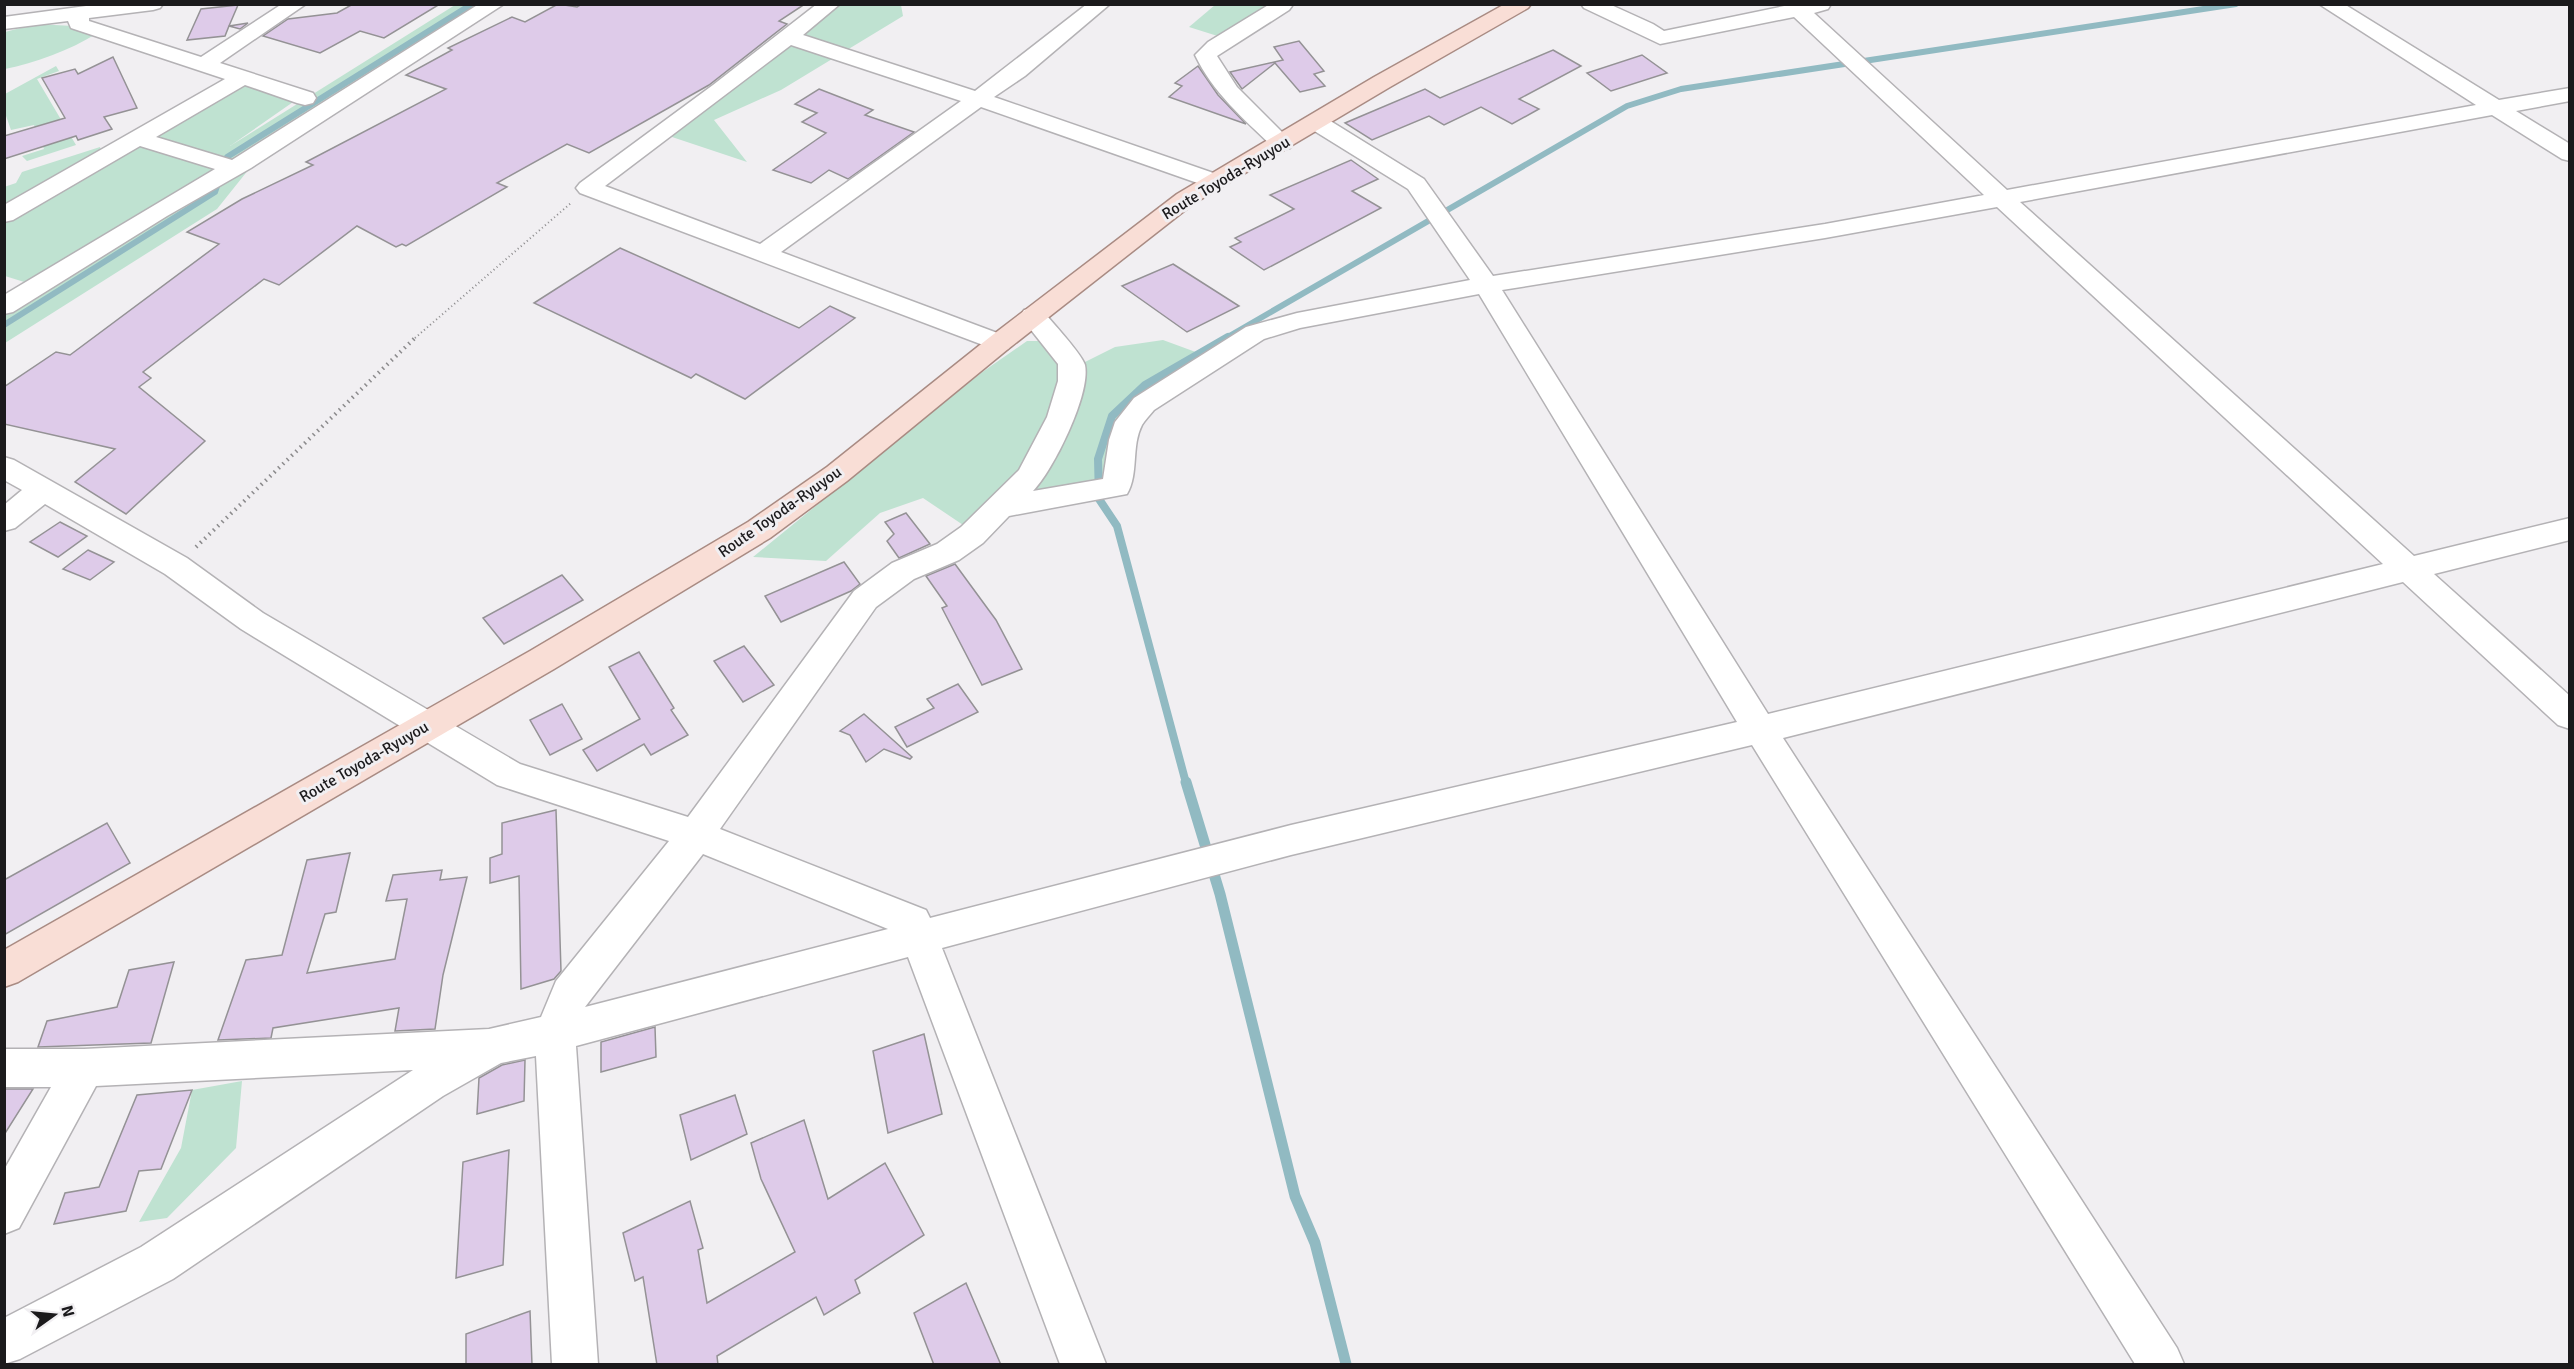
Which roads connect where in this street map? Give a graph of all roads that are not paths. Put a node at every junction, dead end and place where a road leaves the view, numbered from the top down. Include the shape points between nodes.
1 (39, 4) edge
2 (153, 4) edge
3 (296, 4) edge
4 (494, 4) edge
5 (830, 4) edge
6 (1100, 4) edge
7 (1521, 4) edge
8 (1591, 4) edge
9 (1826, 4) edge
10 (2329, 4) edge
11 (1282, 6) edge
12 (1799, 10) junction
13 (1756, 11) edge
14 (80, 14) junction
15 (7, 22) edge
16 (788, 37) junction
17 (203, 65) junction
18 (242, 78) junction
19 (325, 86) dead end
20 (2570, 94) edge
21 (306, 98) junction
22 (978, 99) junction
23 (2494, 106) junction
24 (287, 110) dead end
25 (1316, 122) junction
26 (137, 138) junction
27 (1282, 143) junction
28 (2570, 154) edge
29 (232, 157) junction
30 (1214, 181) junction
31 (2001, 197) junction
32 (4, 215) edge
33 (762, 254) junction
34 (4, 276) edge
35 (1486, 285) junction
36 (37, 286) junction
37 (4, 306) edge
38 (1033, 316) junction
39 (999, 343) junction
40 (4, 467) edge
41 (42, 490) junction
42 (1001, 507) junction
43 (4, 521) edge
44 (2570, 529) edge
45 (2409, 569) junction
46 (2570, 716) edge
47 (429, 725) junction
48 (1760, 730) junction
49 (696, 834) junction
50 (921, 937) junction
51 (4, 970) edge
52 (555, 1033) junction
53 (494, 1046) junction
54 (4, 1068) edge
55 (84, 1068) junction
56 (4, 1213) edge
57 (4, 1342) edge
58 (574, 1365) edge
59 (1083, 1365) edge
60 (2161, 1365) edge

1 - 15 street
2 - 14 street
3 - 17 street
4 - 29 street
5 - 16 street
6 - 22 street
7 - 25 main road, Route Toyoda-Ryuyou
8 - 13 street via 1660,38
9 - 12 street
10 - 23 street
11 - 27 street via 1206,55 1234,96
12 - 13 street
12 - 31 street
14 - 15 street
14 - 17 street via 78,24
16 - 22 street
16 - 33 street via 588,188
17 - 18 street
18 - 21 street
18 - 26 street
19 - 21 street
20 - 23 street
21 - 24 street
22 - 30 street
22 - 33 street
23 - 28 street
23 - 31 street
25 - 27 main road, Route Toyoda-Ryuyou
25 - 35 street via 1416,184
26 - 29 street via 207,161
26 - 32 street
27 - 30 main road, Route Toyoda-Ryuyou
29 - 36 street via 159,211
30 - 38 main road, Route Toyoda-Ryuyou via 1154,222
31 - 35 street via 1825,231
31 - 45 street
33 - 39 street
34 - 36 street
35 - 42 street via 1297,321 1255,333 1144,404 1128,422 1117,487
35 - 48 street
36 - 37 street
38 - 39 main road, Route Toyoda-Ryuyou
38 - 42 street via 1071,363 1072,381 1061,417 1031,476
39 - 47 main road, Route Toyoda-Ryuyou via 837,474 759,530
40 - 41 street
41 - 43 street
41 - 47 street via 176,566 252,621
42 - 49 street via 948,552 903,571 865,599
44 - 45 street
45 - 46 street
45 - 48 street
47 - 49 street via 509,775
47 - 51 main road, Route Toyoda-Ryuyou
48 - 50 street via 1291,840
48 - 60 street
49 - 50 street via 913,922
49 - 52 street via 570,994
50 - 52 street
50 - 59 street
52 - 53 street
52 - 58 street
53 - 55 street
53 - 57 street via 429,1082 157,1263
54 - 55 street
55 - 56 street

